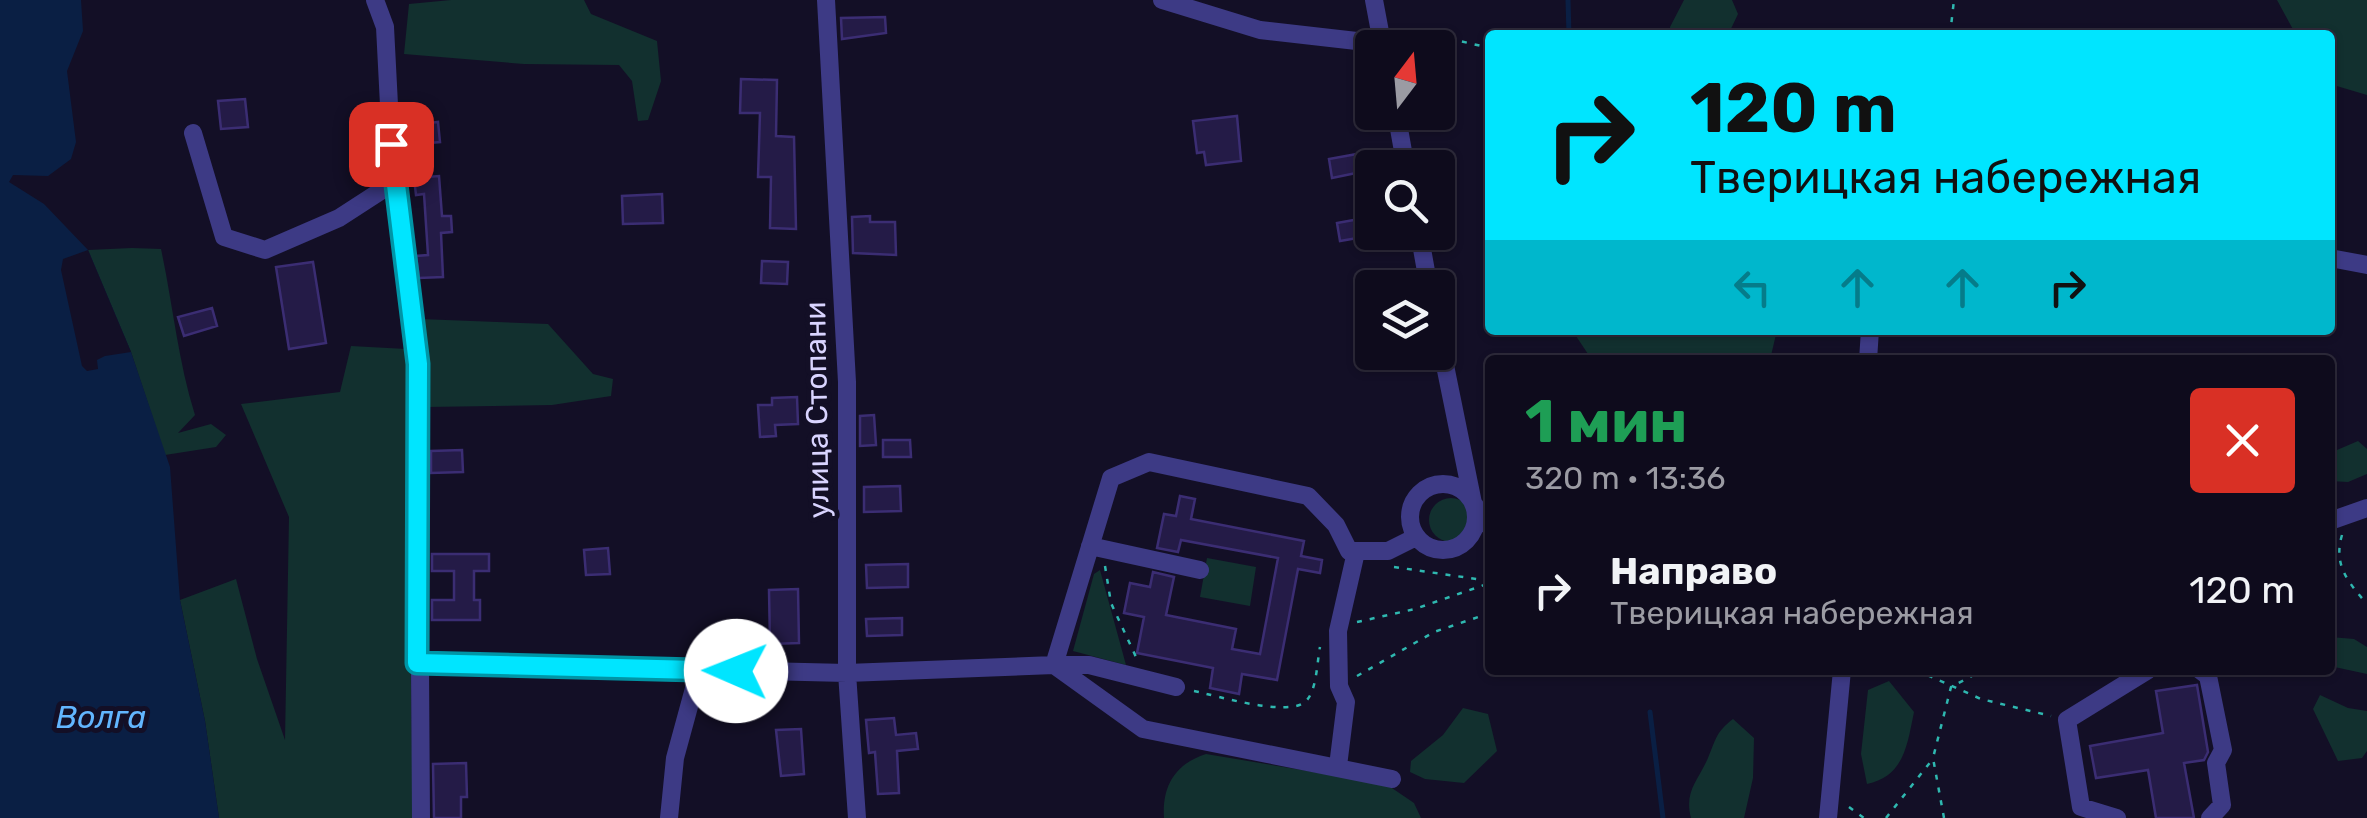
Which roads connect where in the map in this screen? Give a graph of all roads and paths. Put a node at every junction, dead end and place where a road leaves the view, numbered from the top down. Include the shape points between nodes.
1 (375, 0) edge
2 (826, 0) edge
3 (1162, 0) edge
4 (1374, 0) edge
5 (1954, 0) edge
6 (1380, 30) edge
7 (1951, 30) edge
8 (1455, 40) edge
9 (1355, 42) edge
10 (1485, 47) edge
11 (194, 134) dead end
12 (393, 183) junction
13 (2335, 259) edge
14 (2367, 265) edge
15 (1446, 370) edge
16 (1473, 503) junction
17 (2367, 508) edge
18 (2348, 514) junction
19 (2335, 519) edge
20 (1485, 520) edge
21 (1485, 529) edge
22 (1471, 534) junction
23 (1416, 537) junction
24 (1090, 546) junction
25 (1356, 552) junction
26 (1105, 566) dead end
27 (1393, 567) dead end
28 (1200, 570) dead end
29 (1485, 581) edge
30 (1485, 584) edge
31 (2367, 604) edge
32 (1485, 615) edge
33 (1330, 633) junction
34 (1140, 661) dead end
35 (417, 663) junction
36 (1054, 664) junction
37 (699, 670) junction
38 (847, 673) junction
39 (1842, 675) edge
40 (1926, 675) edge
41 (1974, 675) edge
42 (2140, 675) edge
43 (2207, 675) edge
44 (1339, 686) junction
45 (1176, 687) joint
46 (1951, 687) junction
47 (1312, 693) junction
48 (2068, 720) junction
49 (1933, 758) junction
50 (1338, 766) junction
51 (1392, 779) dead end
52 (421, 818) edge
53 (669, 818) edge
54 (857, 818) edge
55 (1828, 818) edge
56 (1886, 818) edge
57 (1944, 818) edge
58 (2117, 818) edge
59 (2210, 818) edge

1 - 12 street via 385,27
2 - 38 street, улица Стопани via 847,382
3 - 9 street via 1260,30
4 - 6 street
5 - 7 path
8 - 10 path
11 - 12 street via 224,237 265,250 339,218
12 - 35 street via 418,364
13 - 14 street
15 - 16 street
16 - 20 street
16 - 22 street
16 - 23 street via 1448,484 1426,488 1411,506
17 - 18 street
18 - 19 street
18 - 31 path via 2337,550 2344,576
21 - 22 street
22 - 23 street via 1444,551
23 - 25 street via 1388,551
24 - 25 street via 1110,478 1150,462 1308,496
24 - 28 street
24 - 36 street
25 - 33 street
26 - 34 path via 1111,603
27 - 29 path
30 - 33 path
32 - 44 path via 1434,632
33 - 44 street
33 - 47 path
35 - 37 street
35 - 52 street
36 - 38 street
36 - 45 street via 1089,665
36 - 50 street via 1143,728
37 - 38 street
37 - 53 street via 676,758
38 - 54 street, улица Стопани
39 - 55 street
40 - 46 path
41 - 46 path
42 - 48 street
43 - 59 street via 2223,750 2216,764 2222,805
44 - 47 path
44 - 50 street via 1346,702
45 - 47 path via 1289,708
46 - 48 path
46 - 49 path
48 - 58 street via 2081,806
49 - 56 path
49 - 57 path
50 - 51 street

